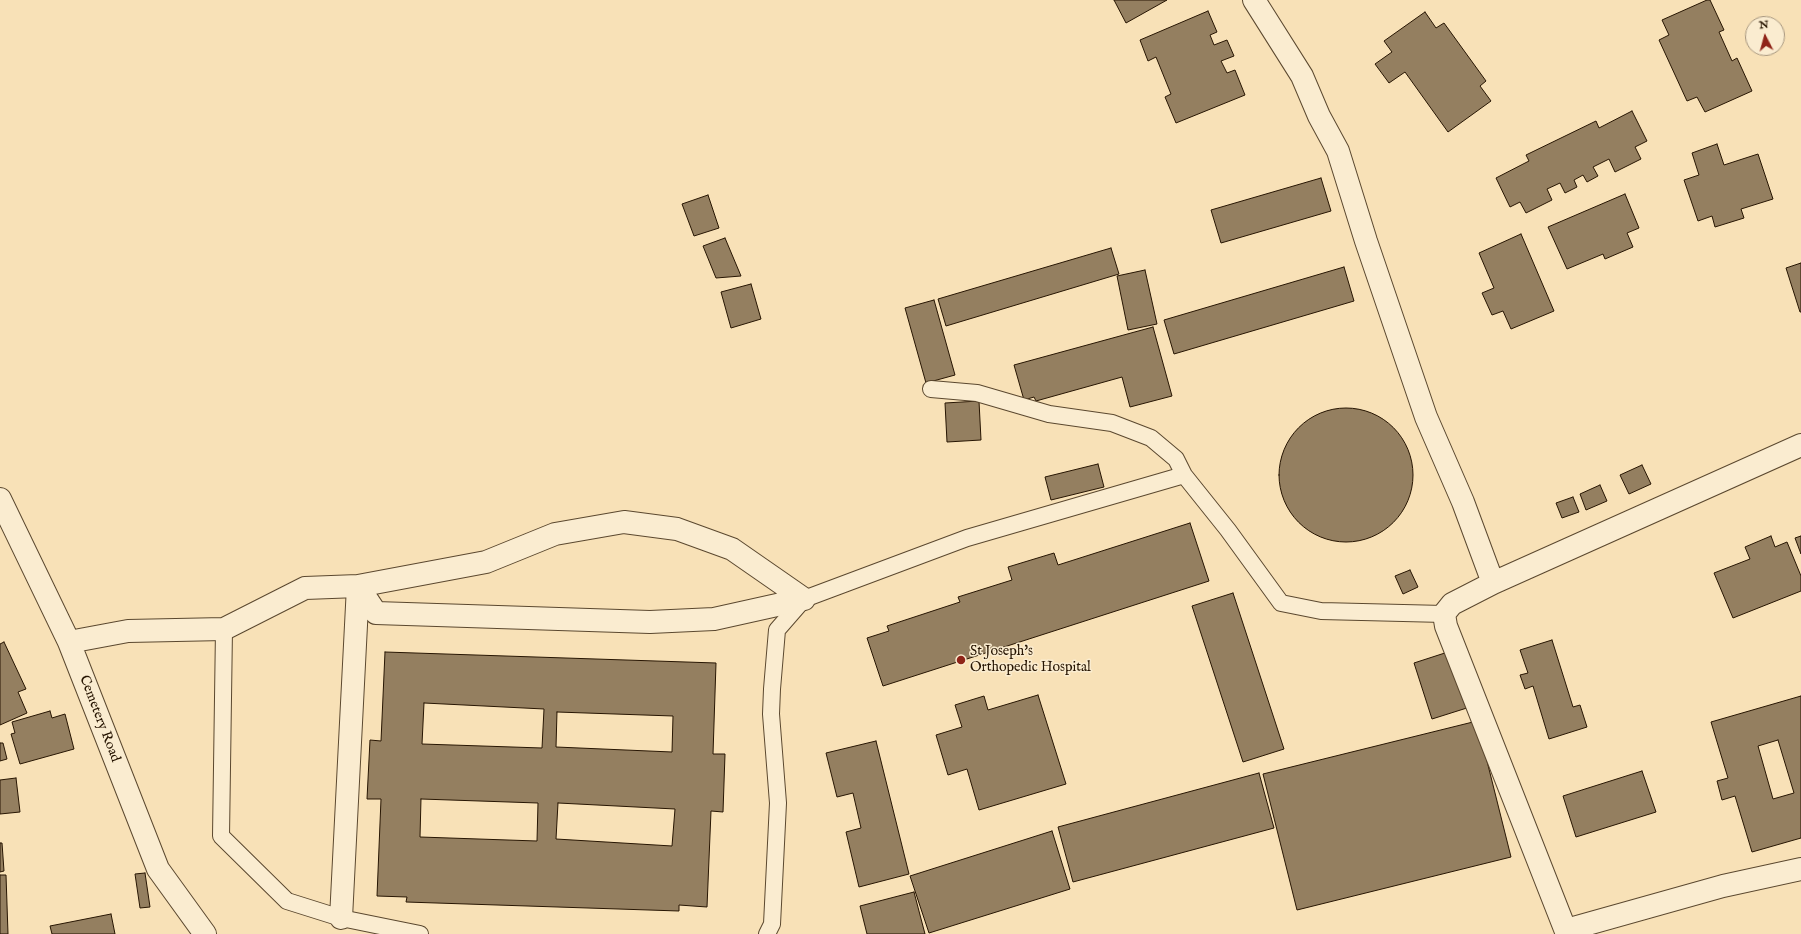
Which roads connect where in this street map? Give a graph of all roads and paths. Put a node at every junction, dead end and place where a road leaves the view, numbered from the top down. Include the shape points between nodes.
1 (1254, 0) edge
2 (931, 389) dead end
3 (1801, 445) edge
4 (1184, 475) junction
5 (0, 499) edge
6 (1493, 583) junction
7 (358, 586) junction
8 (804, 599) junction
9 (1444, 614) junction
10 (224, 629) junction
11 (69, 642) junction
12 (1801, 869) edge
13 (341, 918) junction
14 (1567, 932) edge
15 (206, 934) edge
16 (420, 934) edge
17 (767, 934) edge

1 - 6 street via 1302,76 1338,151 1426,417
2 - 4 lane via 977,393 1049,414 1112,422 1151,438 1176,459
3 - 6 street
4 - 8 lane via 967,538
4 - 9 lane via 1281,603 1321,611
5 - 11 street, Cemetery Road
6 - 9 street via 1452,604
7 - 8 street via 376,613 650,622 714,619
7 - 8 street via 486,562 555,534 624,522 677,530 732,549
7 - 10 street via 305,588
7 - 13 street
8 - 17 lane via 777,630 771,714 778,803 772,924
9 - 14 street via 1449,633
10 - 11 street via 128,631
10 - 13 lane via 221,836 287,901
11 - 15 street, Cemetery Road via 158,870
12 - 14 street via 1723,886
13 - 16 lane

